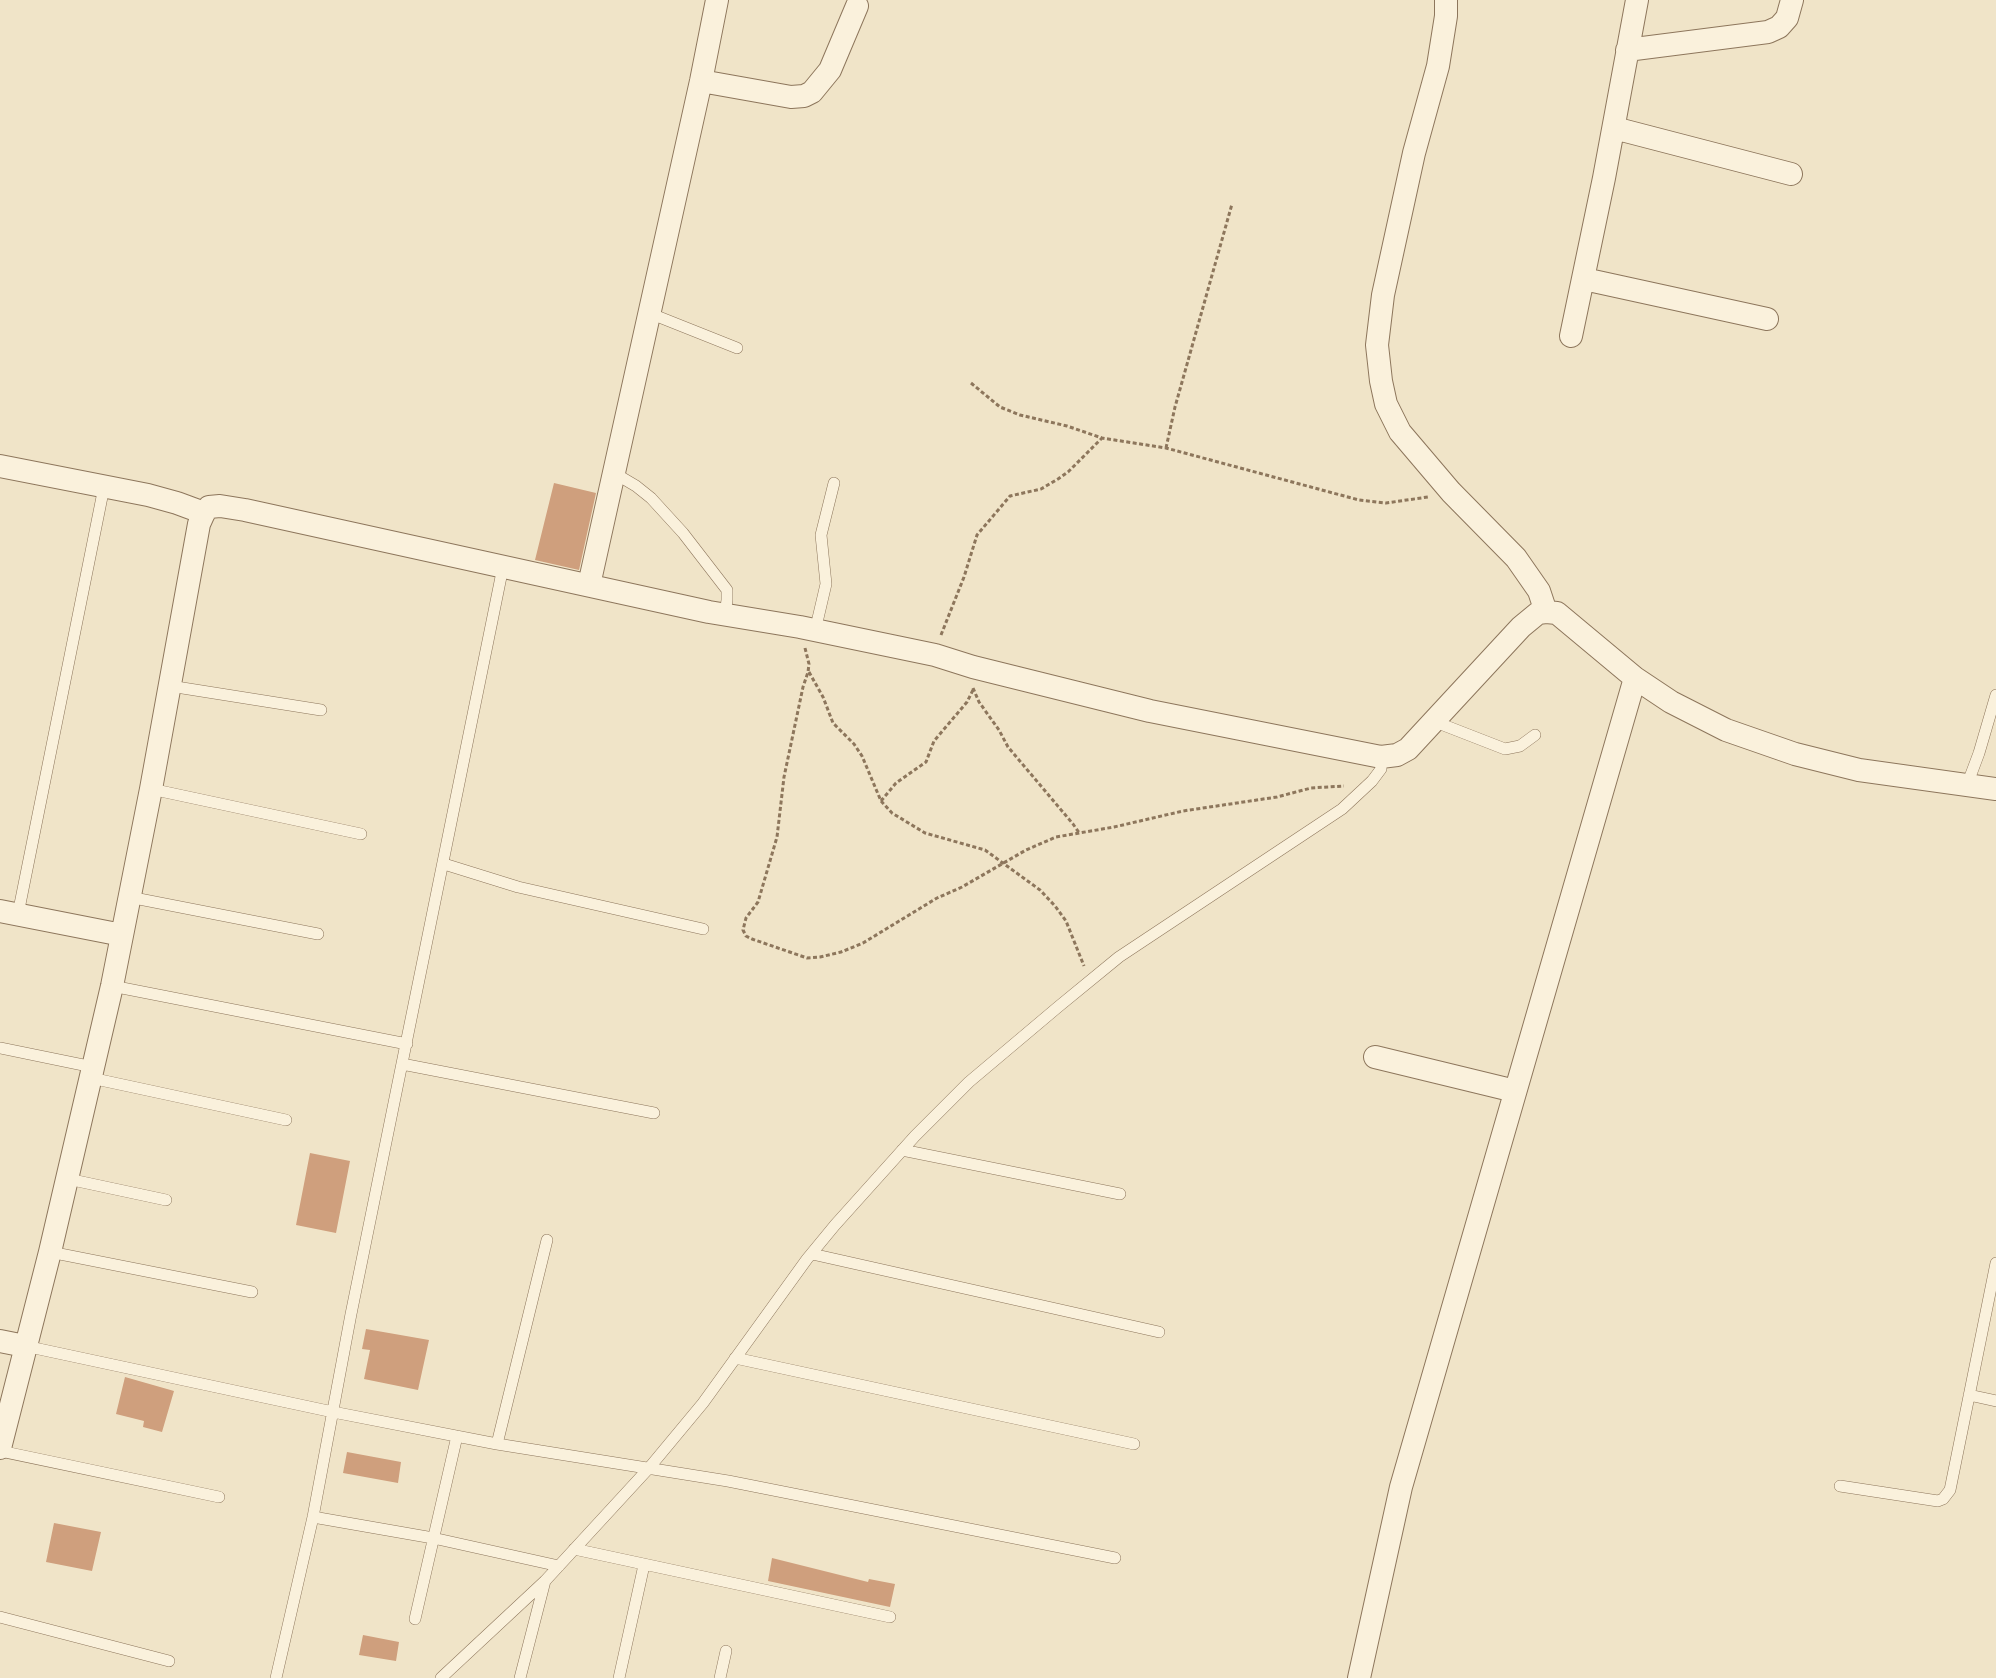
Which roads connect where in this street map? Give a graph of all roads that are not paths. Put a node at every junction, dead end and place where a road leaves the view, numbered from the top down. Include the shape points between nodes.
1 (717, 0) edge
2 (1446, 0) edge
3 (1637, 0) edge
4 (1792, 0) edge
5 (857, 6) dead end
6 (1627, 50) junction
7 (701, 81) junction
8 (1614, 128) junction
9 (1792, 174) dead end
10 (1584, 279) junction
11 (649, 313) junction
12 (1767, 319) dead end
13 (1571, 336) dead end
14 (737, 348) dead end
15 (0, 466) edge
16 (614, 473) junction
17 (834, 483) dead end
18 (104, 487) junction
19 (204, 513) junction
20 (503, 568) junction
21 (589, 585) junction
22 (1546, 612) junction
23 (725, 615) junction
24 (807, 629) junction
25 (1635, 678) junction
26 (170, 686) junction
27 (1996, 695) edge
28 (321, 710) dead end
29 (1434, 721) junction
30 (1535, 734) dead end
31 (1381, 757) junction
32 (1967, 785) junction
33 (151, 788) junction
34 (1996, 789) edge
35 (361, 834) dead end
36 (444, 864) junction
37 (129, 897) junction
38 (9, 913) edge
39 (702, 929) dead end
40 (318, 934) dead end
41 (122, 935) junction
42 (112, 986) junction
43 (407, 1044) junction
44 (0, 1048) edge
45 (1375, 1057) dead end
46 (402, 1064) junction
47 (92, 1073) junction
48 (1515, 1091) junction
49 (654, 1113) dead end
50 (286, 1120) dead end
51 (902, 1150) junction
52 (68, 1179) junction
53 (1120, 1194) dead end
54 (166, 1200) dead end
55 (547, 1240) dead end
56 (50, 1252) junction
57 (812, 1254) junction
58 (1996, 1263) edge
59 (252, 1292) dead end
60 (1159, 1332) dead end
61 (0, 1341) edge
62 (25, 1346) junction
63 (736, 1358) junction
64 (1970, 1395) junction
65 (1996, 1401) edge
66 (333, 1412) junction
67 (457, 1436) junction
68 (497, 1444) junction
69 (1134, 1444) dead end
70 (0, 1450) edge
71 (649, 1468) junction
72 (1840, 1486) dead end
73 (218, 1497) dead end
74 (313, 1517) junction
75 (434, 1538) junction
76 (574, 1549) junction
77 (1115, 1558) dead end
78 (644, 1565) junction
79 (559, 1566) junction
80 (545, 1581) junction
81 (890, 1616) dead end
82 (0, 1617) edge
83 (415, 1619) dead end
84 (726, 1651) dead end
85 (169, 1660) dead end
86 (276, 1678) edge
87 (441, 1678) edge
88 (520, 1678) edge
89 (619, 1678) edge
90 (720, 1678) edge
91 (1359, 1678) edge

1 - 7 street
2 - 22 street via 1438,66 1414,153 1383,295 1378,345 1386,404 1417,453 1516,558 1539,591
3 - 6 street
4 - 6 street via 1787,18 1768,32
5 - 7 street via 830,70 812,92 804,96 791,97
6 - 8 street
7 - 11 street
8 - 9 street
8 - 10 street
10 - 12 street
10 - 13 street
11 - 14 lane
11 - 16 street
15 - 18 street
16 - 21 street
16 - 23 lane via 651,498 683,533 726,590
17 - 24 lane via 822,530 826,584
18 - 19 street via 148,495
18 - 38 lane
19 - 20 street via 209,507 220,506 245,510
19 - 26 street via 199,524
20 - 21 street
20 - 36 lane
21 - 23 street
22 - 25 street via 1558,613 1565,618
22 - 29 street via 1521,627
23 - 24 street
24 - 31 street via 935,654 973,667 1150,711
25 - 32 street via 1671,702 1726,730 1795,754 1859,770
25 - 48 street
26 - 28 lane
26 - 33 street
27 - 32 lane
29 - 30 lane via 1506,749 1520,746
29 - 31 street via 1408,749 1397,755
31 - 51 lane via 1381,768 1372,782 1342,809 1145,939 1089,982 969,1082
32 - 34 street
33 - 35 lane
33 - 37 street
36 - 39 lane via 518,887
36 - 43 lane
37 - 40 lane
37 - 41 street
38 - 41 street
41 - 42 street
42 - 43 lane
42 - 47 street
43 - 46 lane
44 - 47 lane
45 - 48 street
46 - 49 lane
46 - 66 lane
47 - 50 lane
47 - 52 street
48 - 91 street via 1401,1487
51 - 53 lane
51 - 57 lane
52 - 54 lane
52 - 56 street
55 - 68 lane
56 - 59 lane
56 - 62 street
57 - 60 lane
57 - 63 lane
58 - 64 lane
61 - 62 street
62 - 66 lane
62 - 70 street
63 - 69 lane
63 - 71 lane
64 - 65 lane
64 - 72 lane via 1950,1490 1943,1499 1930,1500
66 - 67 lane
66 - 74 lane
67 - 68 lane
67 - 75 lane
68 - 71 lane
70 - 73 lane
71 - 76 lane
71 - 77 lane
74 - 75 lane
74 - 86 lane
75 - 79 lane
75 - 83 lane
76 - 78 lane
76 - 79 lane
78 - 81 lane
78 - 89 lane
79 - 80 lane
80 - 87 lane
80 - 88 lane
82 - 85 lane
84 - 90 lane

